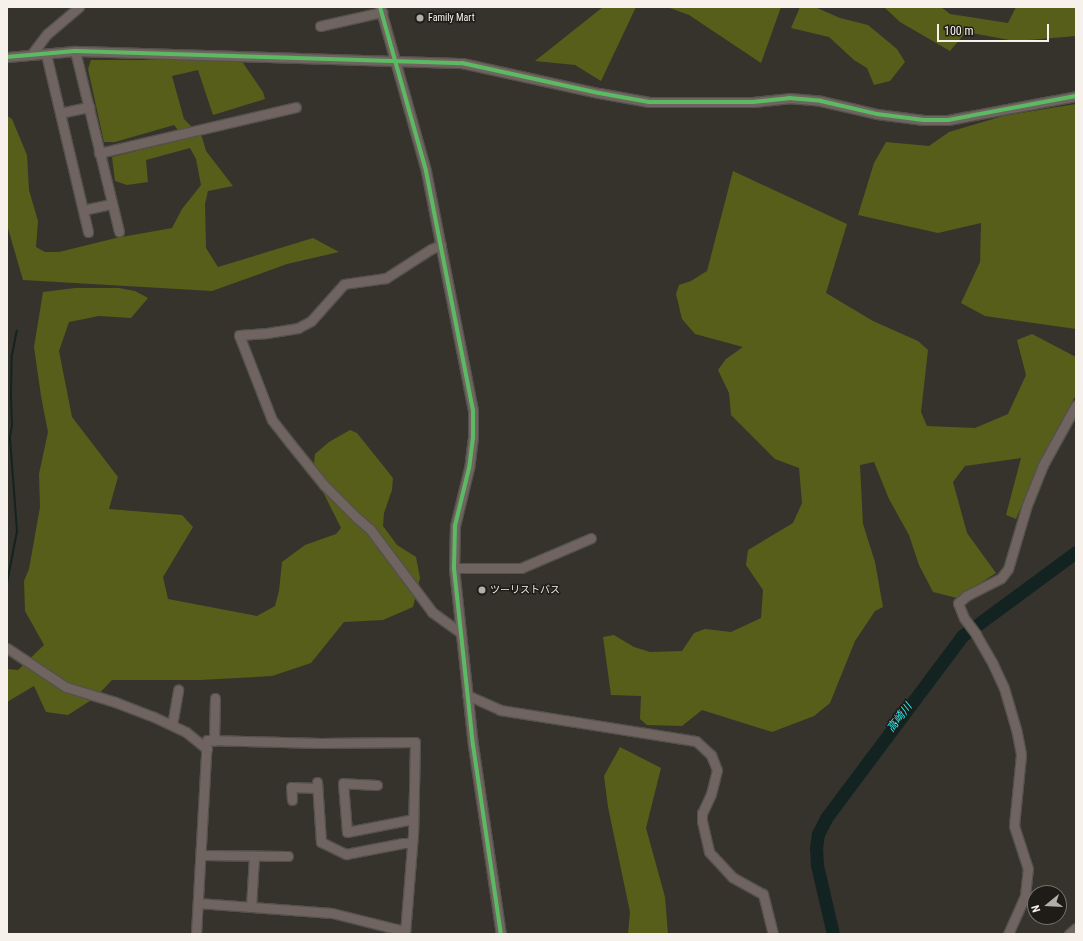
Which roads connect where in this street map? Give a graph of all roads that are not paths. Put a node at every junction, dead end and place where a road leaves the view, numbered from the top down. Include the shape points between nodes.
1 (79, 7) edge
2 (381, 9) edge
3 (320, 26) dead end
4 (75, 51) junction
5 (46, 54) junction
6 (31, 55) junction
7 (7, 57) edge
8 (395, 61) junction
9 (1076, 96) edge
10 (89, 107) junction
11 (296, 107) dead end
12 (60, 113) junction
13 (99, 153) junction
14 (111, 204) junction
15 (83, 210) junction
16 (88, 232) dead end
17 (119, 232) dead end
18 (441, 245) junction
19 (1076, 404) edge
20 (591, 538) dead end
21 (454, 568) junction
22 (461, 633) junction
23 (7, 648) edge
24 (178, 690) dead end
25 (468, 695) junction
26 (215, 698) dead end
27 (172, 726) junction
28 (214, 741) junction
29 (207, 748) junction
30 (377, 785) dead end
31 (292, 800) dead end
32 (413, 819) junction
33 (412, 844) junction
34 (201, 855) junction
35 (254, 856) junction
36 (288, 856) dead end
37 (198, 903) junction
38 (250, 907) junction
39 (1076, 928) edge
40 (405, 933) edge
41 (196, 934) edge
42 (501, 934) edge
43 (773, 934) edge
44 (1008, 934) edge
45 (1069, 934) edge

1 - 6 street via 47,34
2 - 3 street
2 - 8 street
4 - 5 street
4 - 8 street
4 - 10 street
5 - 6 street
5 - 12 street
6 - 7 street
8 - 9 street via 462,63 649,102 753,102 789,98 821,101 877,114 924,120 948,120
8 - 18 street via 426,172
10 - 12 street
10 - 13 street
11 - 13 street
12 - 15 street
13 - 14 street
14 - 15 street
14 - 17 street
15 - 16 street
18 - 21 street via 473,410 469,468 455,526
18 - 22 street via 430,249 386,278 344,284 311,321 298,328 239,335 272,420 324,485 370,529 432,612
19 - 44 street via 1043,465 1027,505 1008,569 1001,578 966,596 958,603 1004,688 1021,754 1014,826 1028,869 1025,896
20 - 21 street via 521,568
21 - 22 street
22 - 25 street
23 - 27 street via 66,687 115,702
24 - 27 street
25 - 42 street
25 - 43 street via 500,710 696,741 711,755 717,770 711,794 702,813 709,852 732,877 763,894
26 - 28 street
27 - 29 street via 186,732
28 - 29 street via 207,740
28 - 32 street via 415,742
29 - 34 street
30 - 32 street via 343,783 347,832
31 - 33 street via 291,787 317,785 321,842 346,854 403,843
32 - 33 street
33 - 40 street
34 - 35 street
34 - 37 street
35 - 36 street
35 - 38 street
37 - 38 street
37 - 41 street
38 - 40 street via 332,913
39 - 45 street

